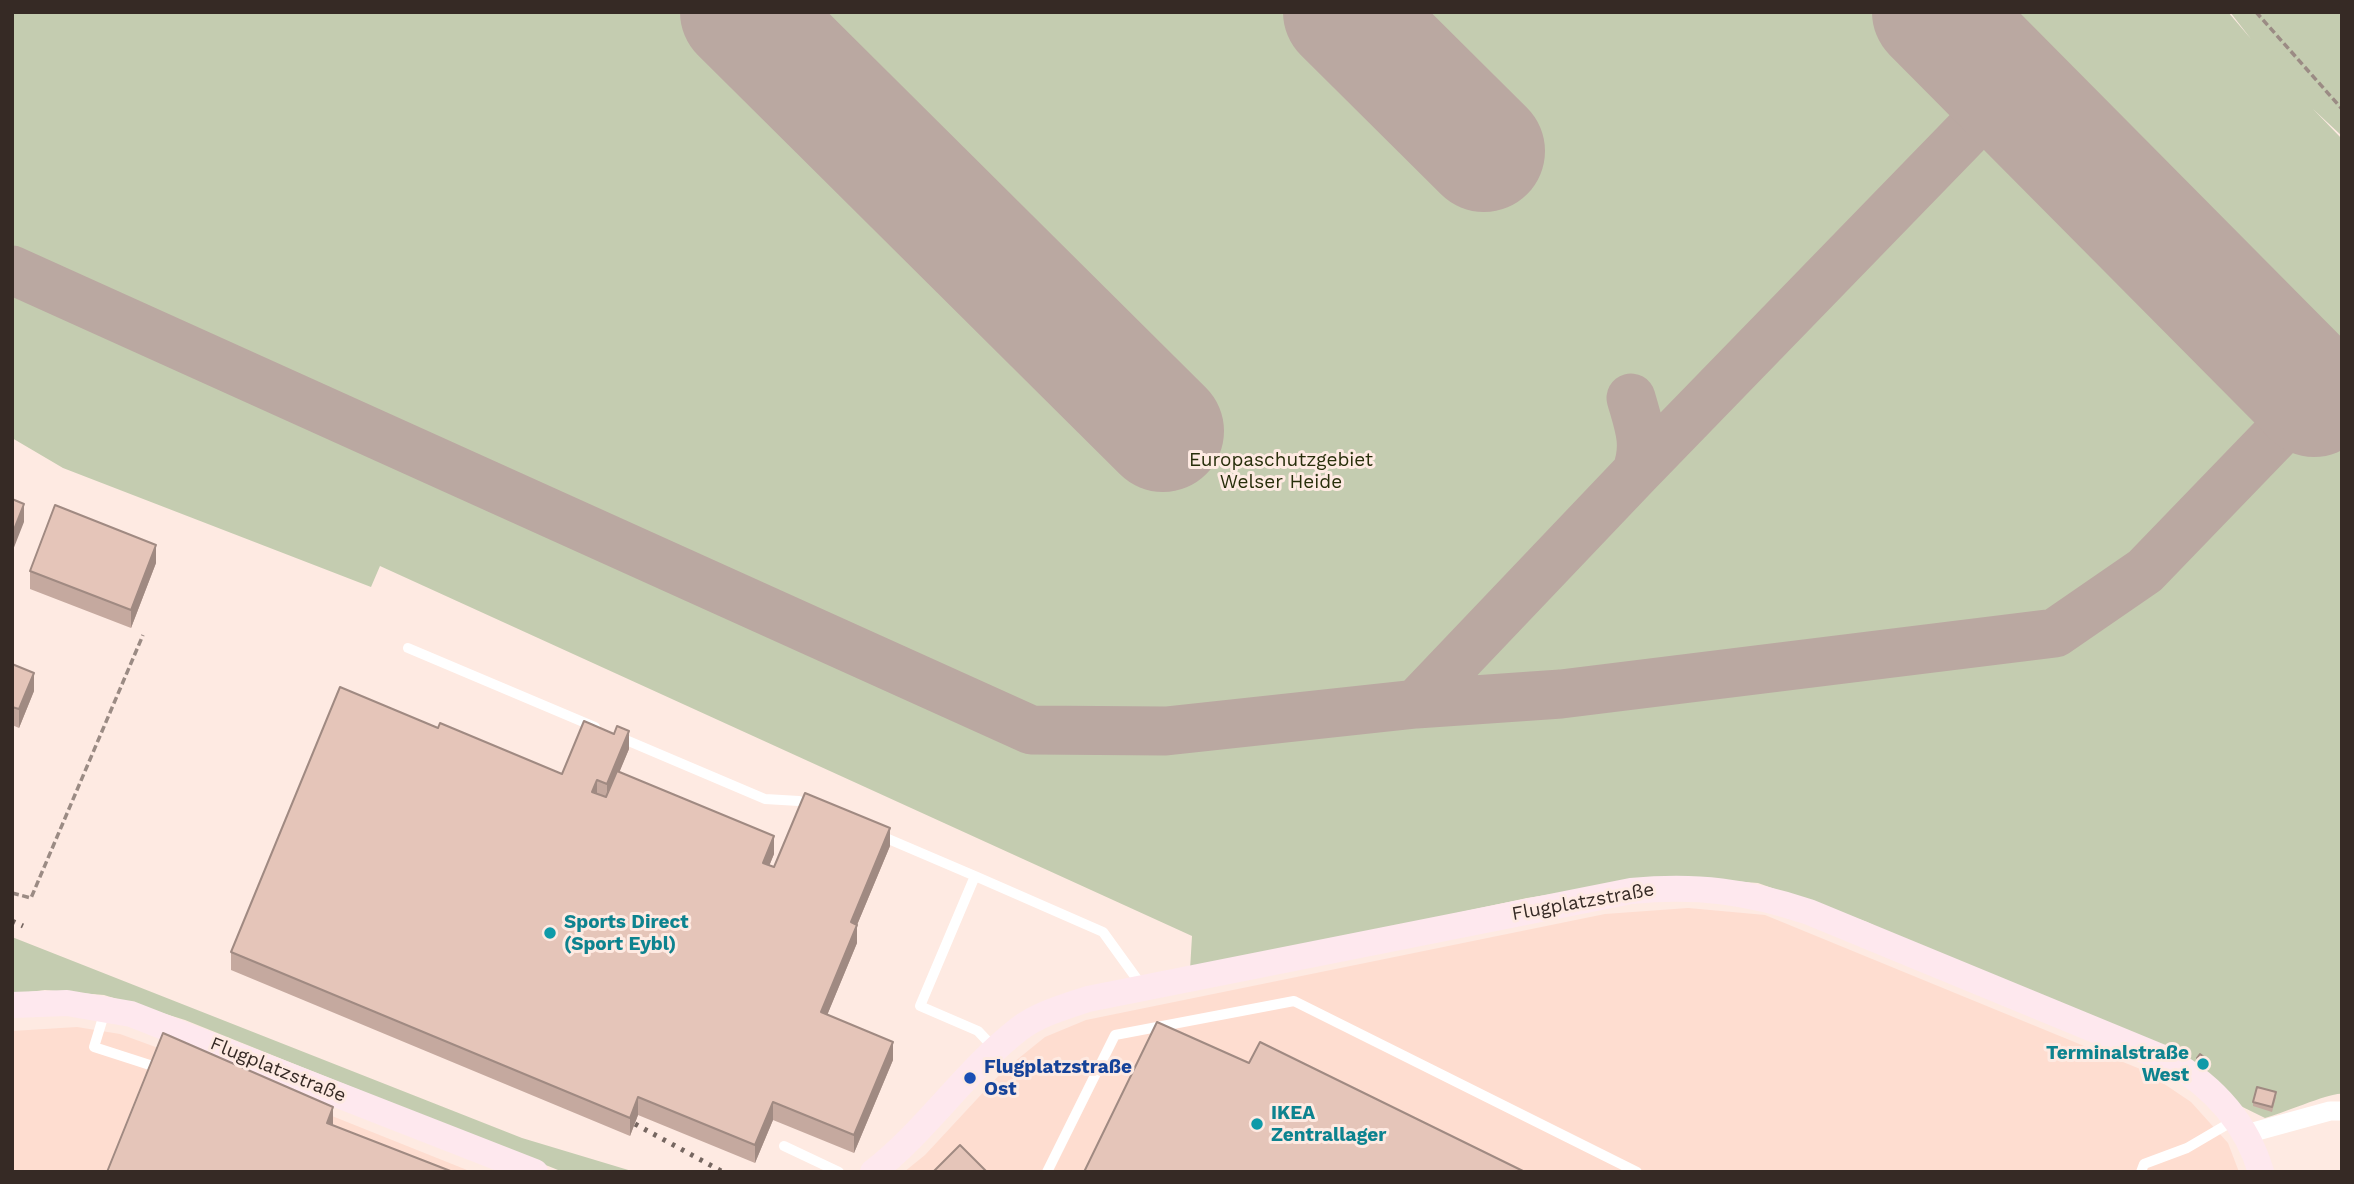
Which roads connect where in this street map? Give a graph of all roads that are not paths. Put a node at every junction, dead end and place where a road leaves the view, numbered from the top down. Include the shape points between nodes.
1 (408, 648) dead end
2 (824, 812) edge
3 (862, 828) edge
4 (975, 876) junction
5 (1142, 987) junction
6 (12, 1005) edge
7 (107, 1008) junction
8 (996, 1051) junction
9 (156, 1068) edge
10 (2342, 1111) edge
11 (2241, 1126) junction
12 (785, 1146) dead end
13 (535, 1172) edge
14 (839, 1172) edge
15 (873, 1172) edge
16 (1047, 1172) edge
17 (1637, 1172) edge
18 (2141, 1172) edge
19 (2261, 1172) edge

1 - 2 lane via 765,799 799,801
3 - 4 lane
4 - 5 lane via 1103,932
4 - 8 lane via 919,1006 978,1031
5 - 8 street, Flugplatzstraße via 1048,1013 1020,1028
5 - 11 street, Flugplatzstraße via 1631,891 1725,890 1809,912 2158,1055 2202,1082
6 - 7 street, Flugplatzstraße via 66,1003
7 - 9 lane via 94,1047
7 - 13 street, Flugplatzstraße via 167,1027
8 - 15 street, Flugplatzstraße
10 - 11 street
11 - 18 lane via 2144,1164
11 - 19 street
12 - 14 lane
16 - 17 lane via 1115,1035 1294,1001

